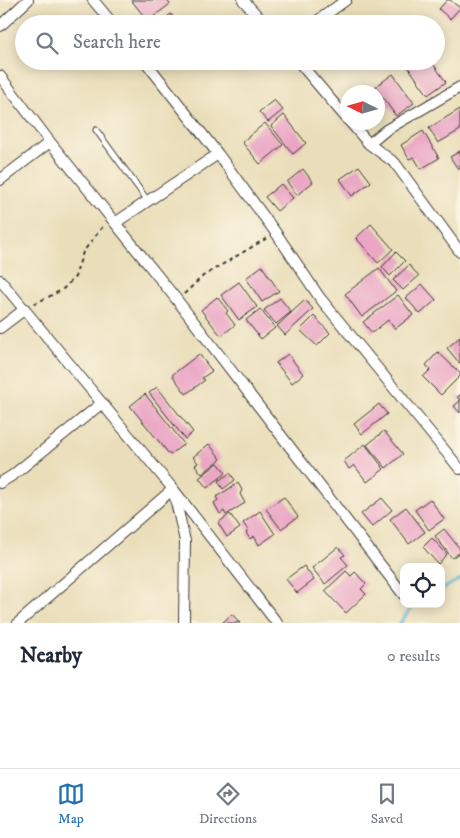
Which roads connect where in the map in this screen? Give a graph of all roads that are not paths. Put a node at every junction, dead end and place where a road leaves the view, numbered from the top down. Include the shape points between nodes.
1 (28, 0) edge
2 (93, 0) edge
3 (243, 0) edge
4 (346, 0) edge
5 (106, 15) edge
6 (257, 15) edge
7 (325, 15) edge
8 (0, 26) edge
9 (152, 70) edge
10 (306, 70) edge
11 (0, 76) edge
12 (460, 87) edge
13 (340, 111) edge
14 (96, 130) dead end
15 (357, 130) edge
16 (50, 142) junction
17 (369, 144) junction
18 (218, 154) junction
19 (0, 180) edge
20 (148, 201) junction
21 (113, 220) junction
22 (460, 252) edge
23 (0, 280) edge
24 (25, 309) junction
25 (0, 328) edge
26 (102, 402) junction
27 (460, 469) edge
28 (0, 483) edge
29 (173, 489) junction
30 (400, 590) edge
31 (18, 623) edge
32 (184, 623) edge
33 (277, 623) edge

1 - 8 street
2 - 5 street
3 - 6 street
4 - 7 street
9 - 18 street
10 - 13 street
11 - 16 street
12 - 17 street via 386,130
14 - 20 lane
15 - 17 street
16 - 19 street
16 - 21 street
17 - 22 street via 394,163
18 - 20 street
18 - 27 street via 320,298
20 - 21 street
21 - 30 street
23 - 24 street
24 - 25 street
24 - 26 street
26 - 28 street
26 - 29 street
29 - 31 street
29 - 32 street via 185,541
29 - 33 street

